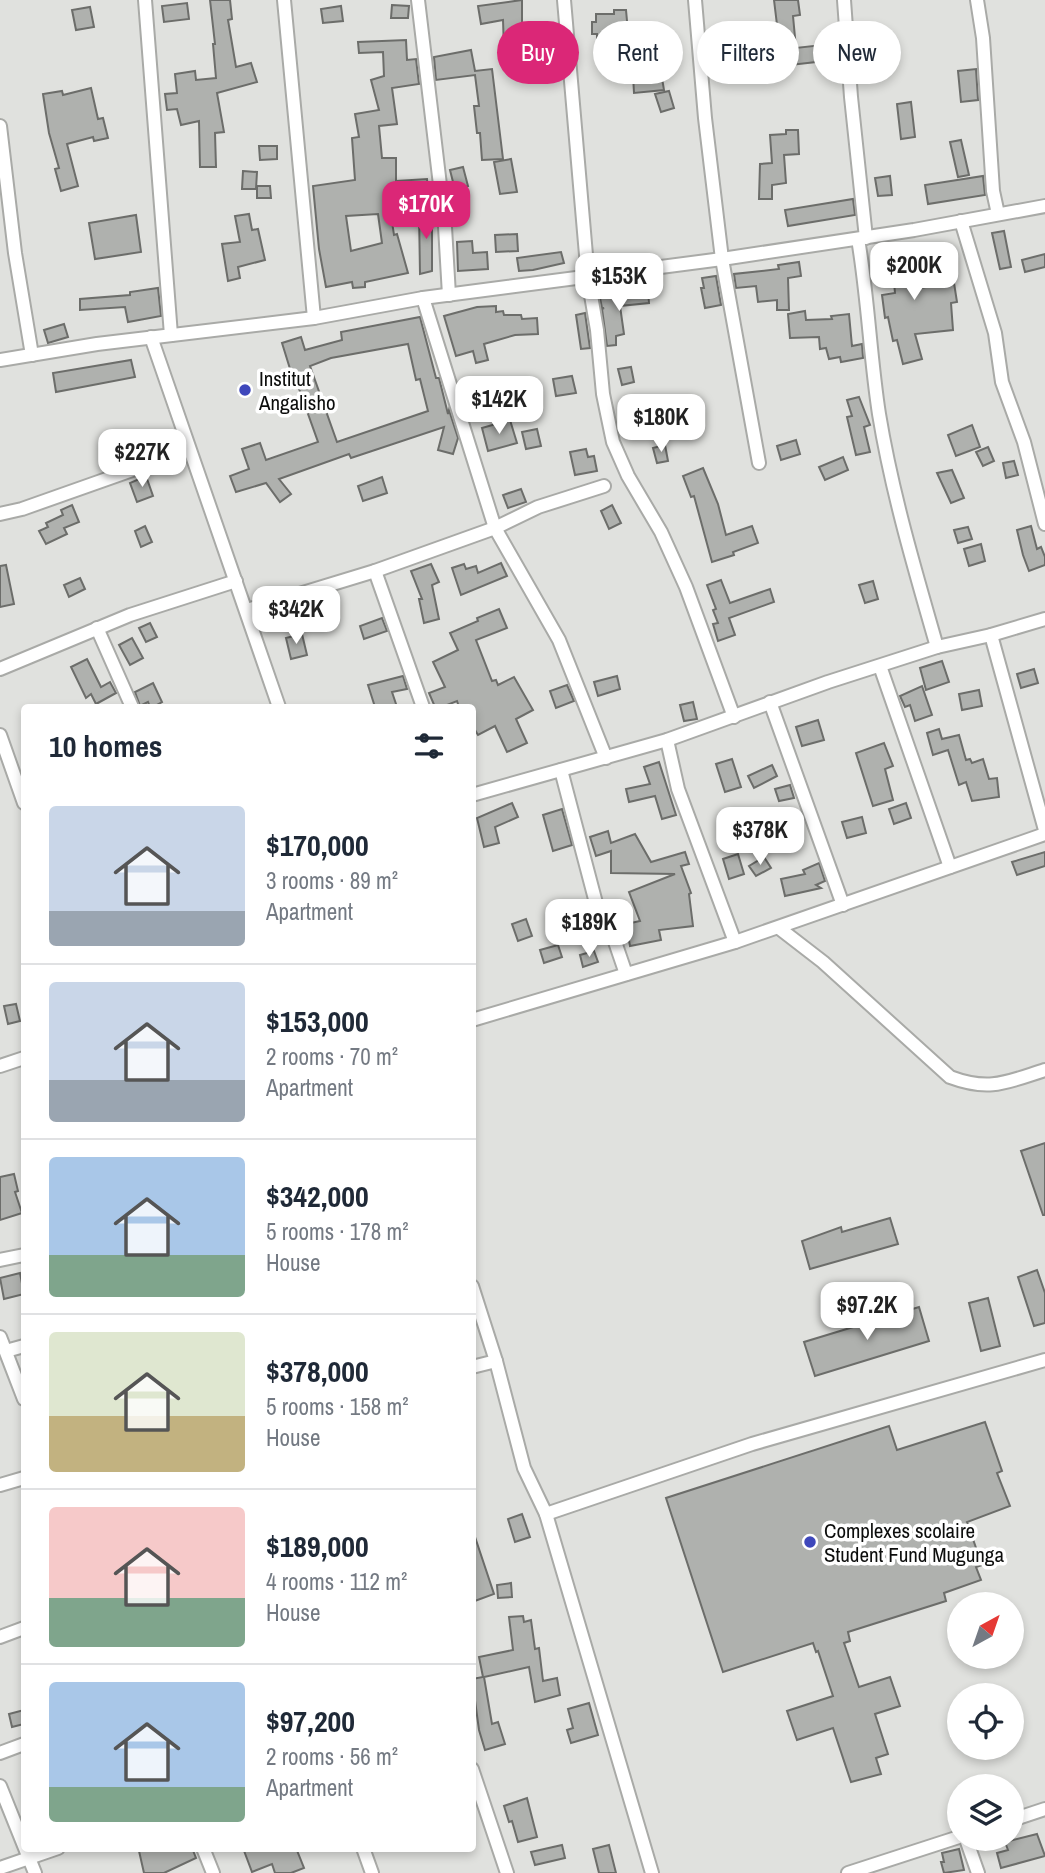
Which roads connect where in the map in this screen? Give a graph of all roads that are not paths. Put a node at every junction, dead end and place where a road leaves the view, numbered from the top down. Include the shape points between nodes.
1 (145, 0) edge
2 (284, 0) edge
3 (418, 0) edge
4 (565, 0) edge
5 (695, 0) edge
6 (844, 0) edge
7 (976, 0) edge
8 (0, 126) edge
9 (1045, 206) edge
10 (999, 214) junction
11 (961, 221) junction
12 (862, 238) junction
13 (722, 259) junction
14 (588, 278) junction
15 (449, 295) junction
16 (423, 298) junction
17 (314, 318) junction
18 (171, 335) junction
19 (151, 337) junction
20 (32, 355) junction
21 (0, 360) edge
22 (189, 450) junction
23 (759, 463) dead end
24 (604, 486) dead end
25 (0, 514) edge
26 (1045, 524) edge
27 (495, 528) junction
28 (375, 571) junction
29 (236, 580) junction
30 (247, 610) junction
31 (1045, 619) edge
32 (97, 628) junction
33 (991, 635) junction
34 (937, 647) junction
35 (880, 666) junction
36 (0, 669) edge
37 (770, 702) junction
38 (131, 704) edge
39 (278, 704) edge
40 (422, 704) edge
41 (734, 716) junction
42 (0, 734) edge
43 (667, 740) junction
44 (606, 758) junction
45 (561, 771) junction
46 (21, 794) edge
47 (476, 794) edge
48 (1045, 832) edge
49 (950, 867) junction
50 (843, 905) junction
51 (779, 928) junction
52 (735, 942) junction
53 (626, 974) junction
54 (476, 1019) edge
55 (21, 1059) edge
56 (0, 1066) edge
57 (1045, 1069) edge
58 (21, 1256) edge
59 (0, 1260) edge
60 (476, 1298) edge
61 (0, 1336) edge
62 (21, 1347) edge
63 (6, 1352) junction
64 (1045, 1360) edge
65 (496, 1361) junction
66 (476, 1366) edge
67 (6, 1367) edge
68 (21, 1394) edge
69 (21, 1479) edge
70 (0, 1485) edge
71 (546, 1514) junction
72 (21, 1629) edge
73 (0, 1637) edge
74 (21, 1745) edge
75 (0, 1753) edge
76 (476, 1781) edge
77 (0, 1786) edge
78 (1045, 1809) edge
79 (1024, 1816) edge
80 (21, 1839) edge
81 (947, 1841) edge
82 (970, 1851) edge
83 (26, 1852) edge
84 (45, 1852) edge
85 (205, 1852) edge
86 (364, 1852) edge
87 (28, 1857) junction
88 (0, 1868) edge
89 (35, 1873) edge
90 (213, 1873) edge
91 (372, 1873) edge
92 (507, 1873) edge
93 (652, 1873) edge
94 (848, 1873) edge
95 (978, 1873) edge

1 - 18 street
2 - 17 street
3 - 15 street
4 - 14 street
5 - 13 street
6 - 12 street
7 - 10 street via 983,38 993,191
8 - 20 street
9 - 10 street
10 - 11 street
11 - 12 street
11 - 26 street via 995,333 1002,382 1024,442
12 - 13 street
12 - 34 street via 879,414 907,545
13 - 14 street
13 - 23 street
14 - 15 street
14 - 41 street via 613,442 686,587
15 - 16 street
16 - 17 street
16 - 27 street
17 - 18 street
18 - 19 street
19 - 20 street
19 - 22 street
20 - 21 street
22 - 25 street
22 - 29 street
24 - 27 street via 538,507
27 - 28 street
27 - 44 street via 559,640
28 - 30 street
28 - 40 street
29 - 30 street
29 - 32 street
30 - 39 street
31 - 33 street
32 - 36 street
32 - 38 street
33 - 34 street
33 - 48 street
34 - 35 street
35 - 37 street
35 - 49 street
37 - 41 street
37 - 50 street
41 - 43 street
42 - 46 street
43 - 44 street
43 - 52 street via 678,789
44 - 45 street
45 - 47 street
45 - 53 street via 596,903
48 - 49 street
49 - 50 street
50 - 51 street
51 - 52 street
51 - 57 street via 950,1077 990,1086
52 - 53 street
53 - 54 street
55 - 56 street
58 - 59 street
60 - 65 street
61 - 63 street
62 - 63 street
63 - 67 street
64 - 71 street via 752,1444
65 - 66 street
65 - 71 street via 524,1468
67 - 68 street
69 - 70 street
71 - 93 street
72 - 73 street
74 - 75 street
76 - 92 street
77 - 80 street
78 - 79 street
81 - 94 street
82 - 95 street
83 - 87 street
84 - 87 street
85 - 90 street
86 - 91 street
87 - 88 street
87 - 89 street

